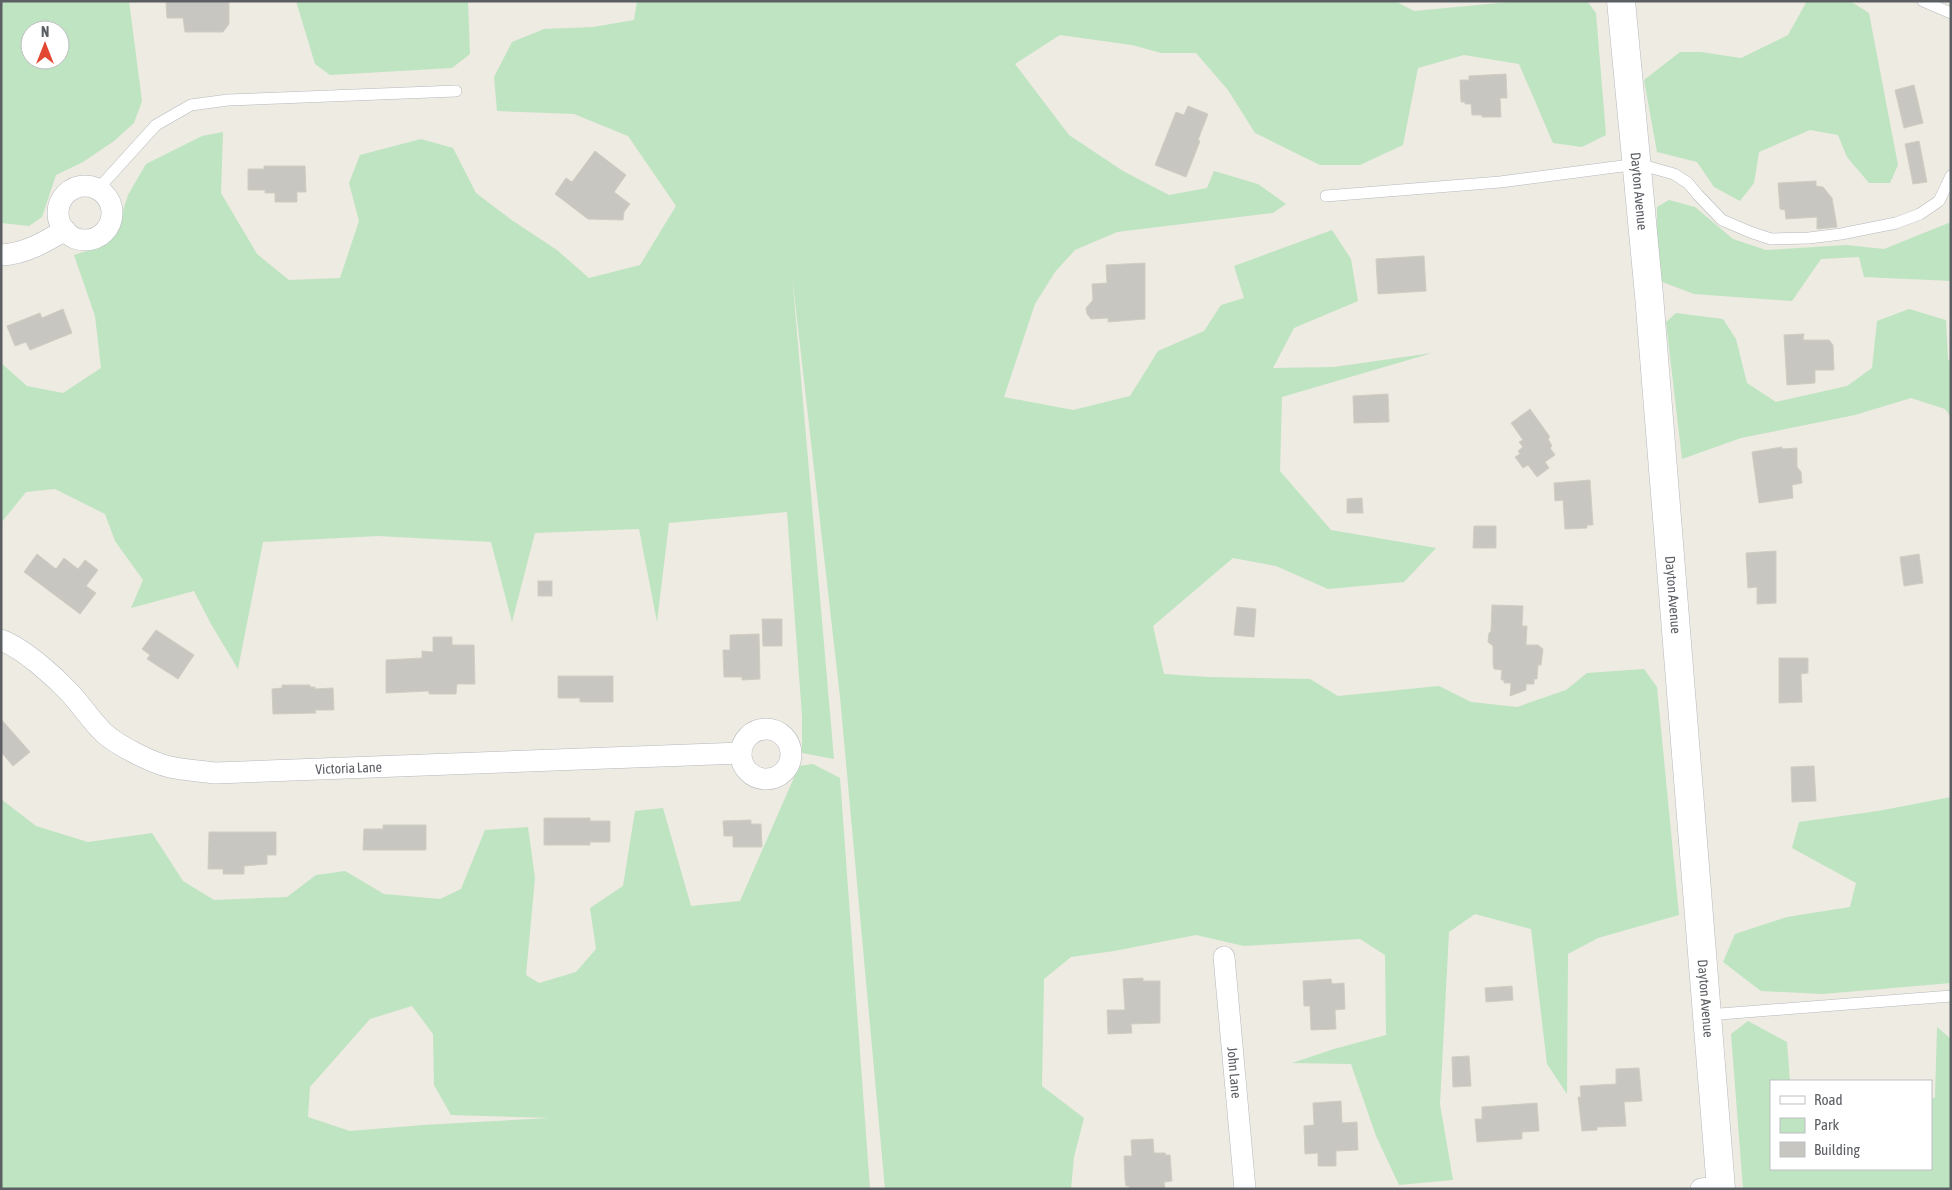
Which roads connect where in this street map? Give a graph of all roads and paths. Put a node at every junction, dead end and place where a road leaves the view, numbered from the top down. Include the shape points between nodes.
1 (1621, 1) edge
2 (1924, 1) edge
3 (1951, 13) edge
4 (456, 91) dead end
5 (1638, 164) junction
6 (1951, 176) edge
7 (98, 189) junction
8 (1326, 196) dead end
9 (65, 230) junction
10 (1, 255) edge
11 (1, 640) edge
12 (741, 753) dead end
13 (1224, 957) dead end
14 (1951, 996) edge
15 (1707, 1016) junction
16 (1714, 1188) edge
17 (1245, 1189) edge

1 - 5 street, Dayton Avenue
2 - 3 lane
4 - 7 lane via 228,100 191,105 156,125
5 - 6 lane via 1674,174 1688,183 1722,220 1771,239 1841,234 1896,223 1939,202
5 - 8 lane via 1500,182
5 - 15 street, Dayton Avenue
7 - 9 street via 76,187 62,198 58,214
7 - 9 street via 111,205 110,223 105,231 89,239 72,236
9 - 10 street via 37,247
11 - 12 street, Victoria Lane via 10,643 50,674 106,735 125,748 168,767 215,773
13 - 17 street, John Lane
14 - 15 lane
15 - 16 street, Dayton Avenue

